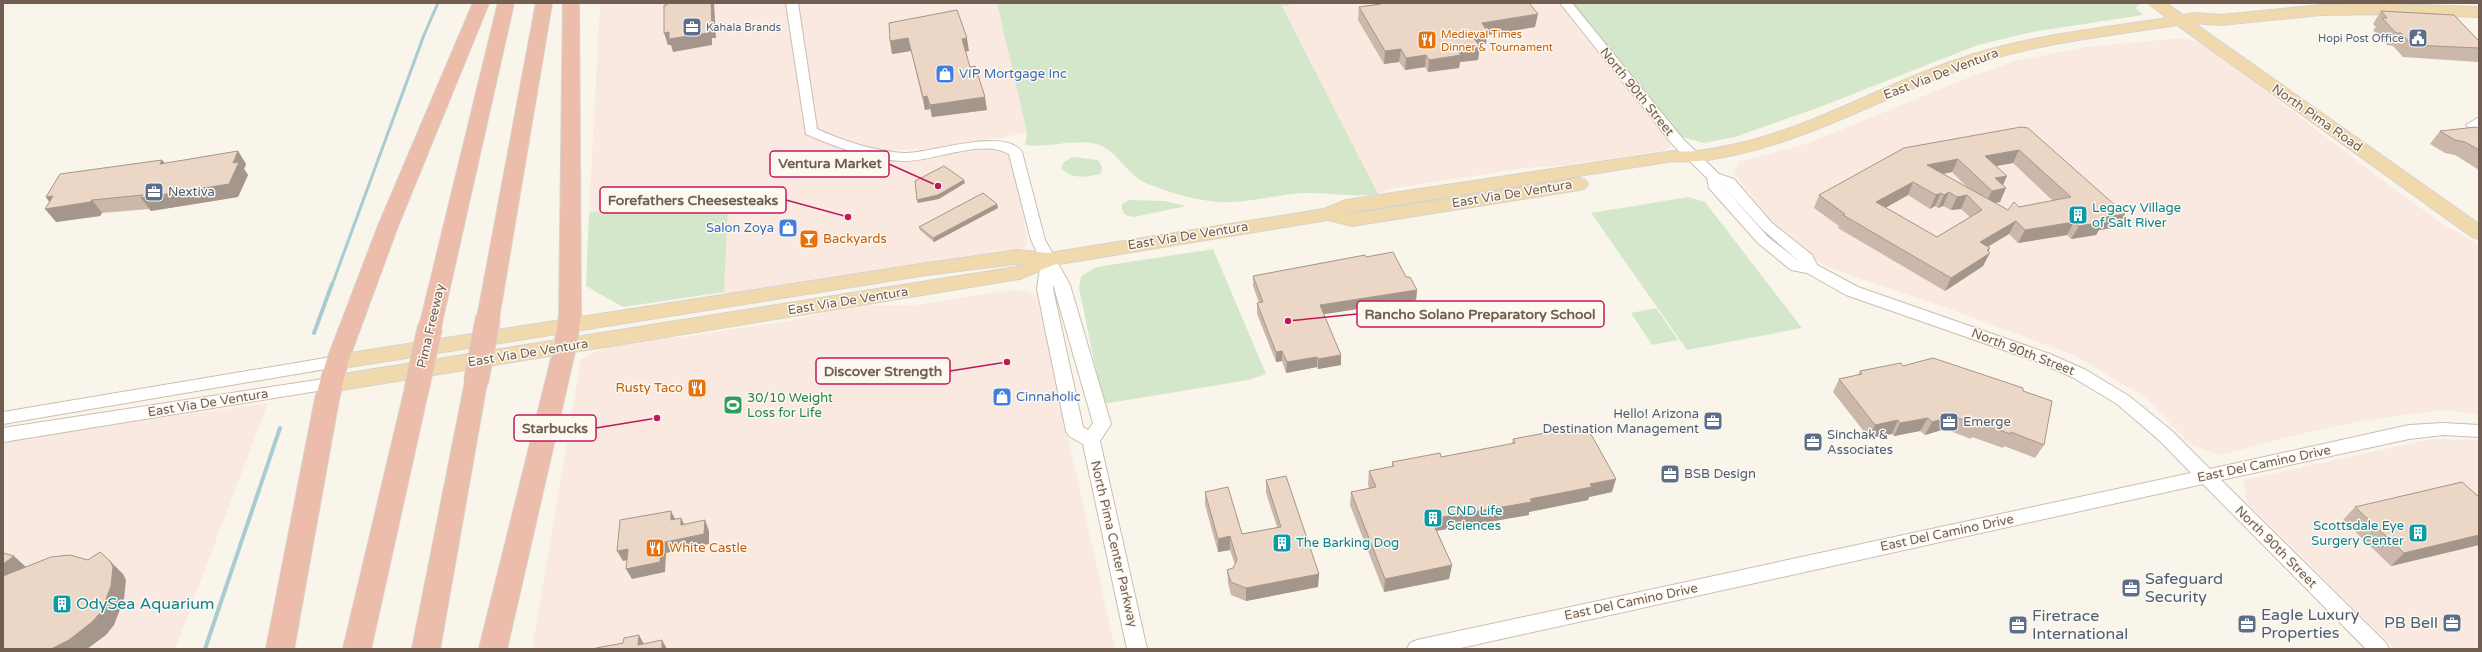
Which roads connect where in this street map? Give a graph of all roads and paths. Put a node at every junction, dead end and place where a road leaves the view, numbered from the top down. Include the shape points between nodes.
1 (481, 3) edge
2 (506, 3) edge
3 (544, 3) edge
4 (571, 3) edge
5 (792, 3) edge
6 (1566, 3) edge
7 (2156, 3) edge
8 (2174, 3) edge
9 (2268, 3) edge
10 (2479, 12) edge
11 (2187, 19) junction
12 (1695, 158) junction
13 (2479, 217) edge
14 (2479, 233) edge
15 (1049, 258) junction
16 (566, 337) junction
17 (333, 373) junction
18 (3, 418) edge
19 (2479, 431) edge
20 (3, 435) edge
21 (1091, 440) junction
22 (2206, 476) junction
23 (280, 649) edge
24 (357, 649) edge
25 (426, 649) edge
26 (493, 649) edge
27 (1137, 649) edge
28 (1417, 649) edge
29 (2379, 649) edge

1 - 17 highway via 388,226
2 - 24 highway, Pima Freeway, bridge
3 - 25 highway, bridge
4 - 16 highway
5 - 15 street via 811,131 885,155 904,157 998,143 1011,147 1018,156 1038,240
6 - 12 street, North 90th Street via 1678,142
7 - 11 main road, North Pima Road
8 - 11 main road, North Pima Road
9 - 11 main road, East Via De Ventura via 2203,10
10 - 11 main road, East Via De Ventura via 2321,10 2221,20
11 - 12 main road, East Via De Ventura via 2000,51 1962,63 1803,129 1758,144
11 - 13 main road, North Pima Road
11 - 14 main road, North Pima Road
12 - 15 main road, East Via De Ventura via 1682,167 1407,212 1352,220 1328,214
12 - 22 street, North 90th Street via 1714,177 1729,182 1767,226 1807,259 1811,268 1852,291 2037,355 2080,374 2123,400 2149,420
15 - 16 main road, East Via De Ventura via 1020,273
15 - 21 street via 1062,285 1102,424
15 - 21 street via 1045,289 1075,431
16 - 17 main road, East Via De Ventura
16 - 26 highway
17 - 18 street, East Via De Ventura
17 - 20 street, East Via De Ventura
17 - 23 highway
19 - 22 street, East Del Camino Drive via 2442,429 2409,432
21 - 27 street, North Pima Center Parkway
22 - 28 street, East Del Camino Drive
22 - 29 street, North 90th Street

